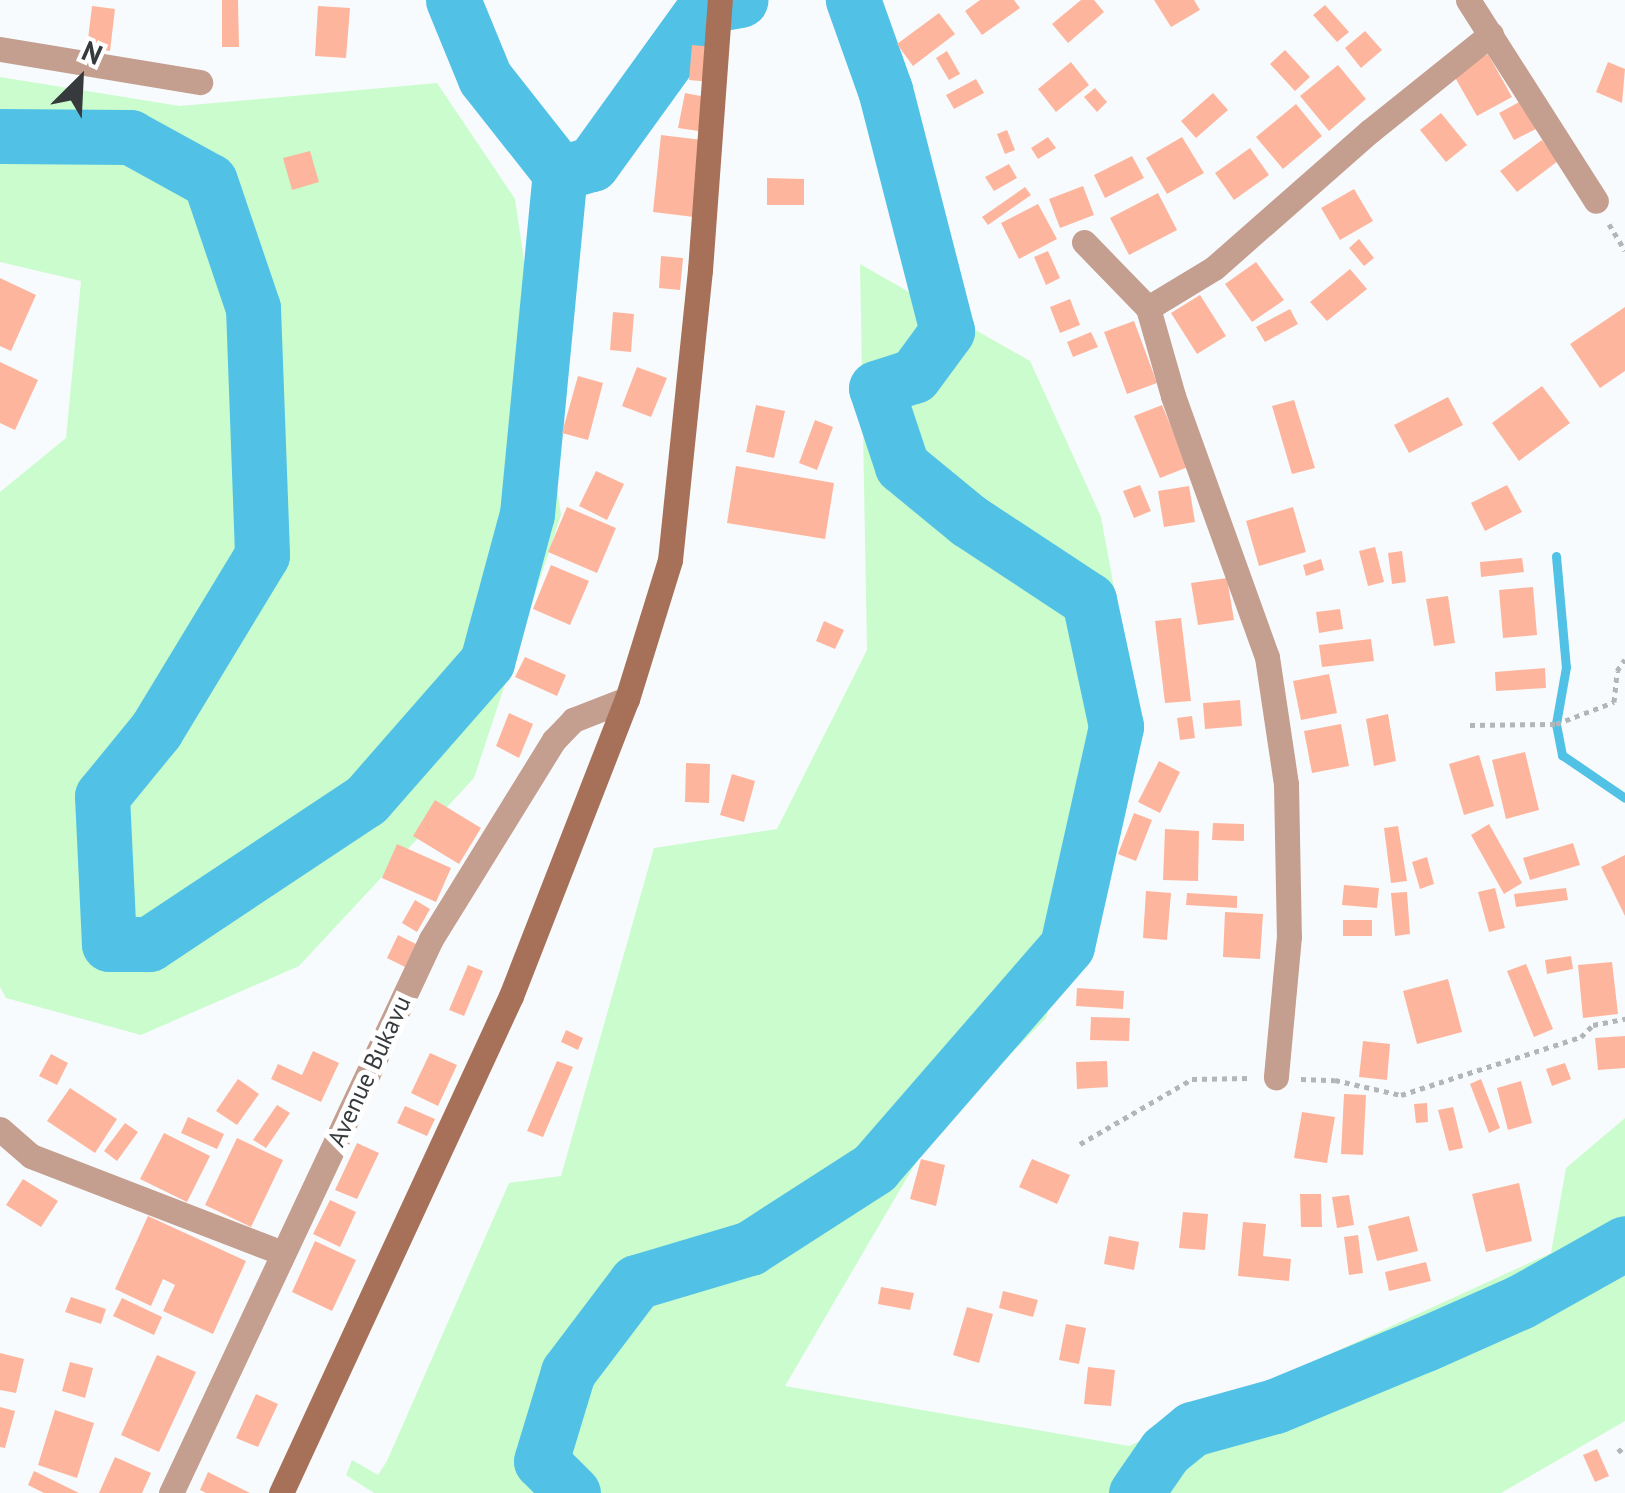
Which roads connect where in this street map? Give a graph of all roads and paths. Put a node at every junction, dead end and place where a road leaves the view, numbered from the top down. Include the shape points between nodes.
1 (720, 0) edge
2 (1468, 0) edge
3 (1490, 34) junction
4 (0, 48) edge
5 (200, 82) dead end
6 (1596, 200) dead end
7 (1084, 242) dead end
8 (1148, 308) junction
9 (1625, 658) edge
10 (627, 698) junction
11 (1470, 725) dead end
12 (1625, 1019) edge
13 (1276, 1078) junction
14 (0, 1129) edge
15 (1080, 1144) dead end
16 (283, 1254) junction
17 (1625, 1446) edge
18 (1618, 1452) dead end
19 (170, 1493) edge
20 (281, 1493) edge

1 - 10 street via 670,560
2 - 3 street
3 - 6 street
3 - 8 street via 1214,268
4 - 5 street
7 - 8 street
8 - 13 street via 1266,657 1286,784 1288,898
9 - 11 path via 1614,702 1556,724
10 - 16 street, Avenue Bukavu via 573,720 502,823 431,939
10 - 20 street via 511,996
12 - 13 path via 1593,1024 1581,1036 1401,1095 1336,1080
13 - 15 path via 1192,1079
14 - 16 street via 31,1156
16 - 19 street, Avenue Bukavu
17 - 18 path

